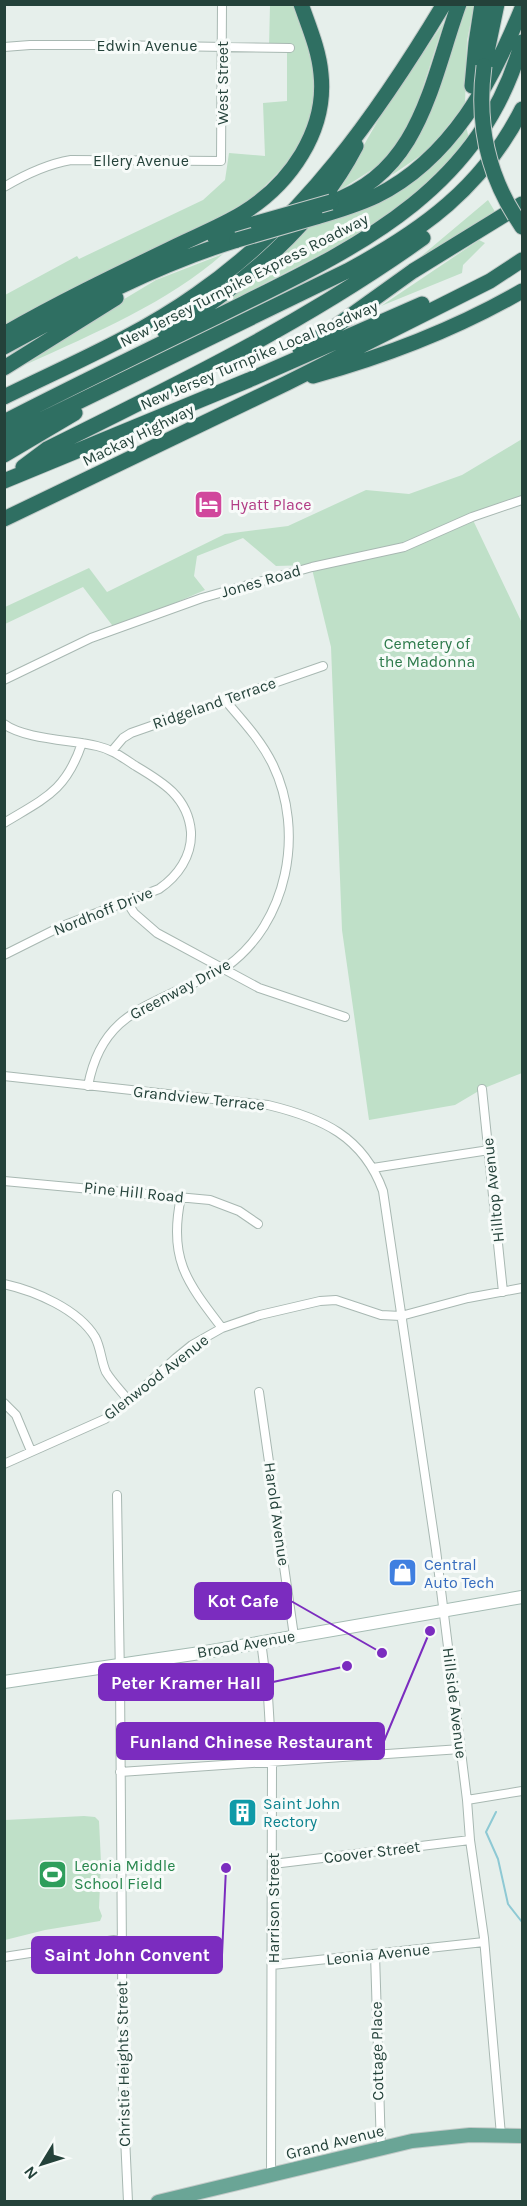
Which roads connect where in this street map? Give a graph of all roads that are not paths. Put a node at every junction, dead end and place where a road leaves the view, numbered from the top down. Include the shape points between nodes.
1 (222, 4) edge
2 (301, 4) edge
3 (432, 4) edge
4 (444, 4) edge
5 (459, 4) edge
6 (482, 4) edge
7 (497, 4) edge
8 (522, 8) edge
9 (522, 42) edge
10 (222, 46) junction
11 (4, 47) edge
12 (290, 48) dead end
13 (522, 109) edge
14 (372, 114) junction
15 (221, 161) joint
16 (4, 187) edge
17 (460, 194) junction
18 (503, 194) junction
19 (522, 204) edge
20 (522, 227) edge
21 (522, 251) edge
22 (522, 260) edge
23 (149, 266) junction
24 (209, 285) junction
25 (522, 291) edge
26 (4, 334) edge
27 (4, 347) edge
28 (4, 368) edge
29 (98, 375) junction
30 (130, 377) junction
31 (287, 383) junction
32 (4, 398) edge
33 (171, 413) junction
34 (4, 422) edge
35 (4, 438) edge
36 (4, 455) edge
37 (4, 480) edge
38 (522, 500) edge
39 (4, 519) edge
40 (323, 666) dead end
41 (4, 681) edge
42 (224, 699) junction
43 (4, 723) edge
44 (82, 743) junction
45 (112, 751) junction
46 (4, 823) edge
47 (127, 902) junction
48 (4, 955) edge
49 (224, 969) junction
50 (345, 1017) dead end
51 (4, 1076) edge
52 (88, 1086) junction
53 (482, 1089) dead end
54 (489, 1150) junction
55 (374, 1168) junction
56 (4, 1181) edge
57 (181, 1197) junction
58 (258, 1224) dead end
59 (4, 1284) edge
60 (522, 1288) edge
61 (503, 1292) junction
62 (401, 1316) junction
63 (222, 1328) junction
64 (258, 1392) dead end
65 (129, 1401) junction
66 (4, 1403) edge
67 (31, 1451) junction
68 (4, 1464) edge
69 (117, 1495) dead end
70 (522, 1597) edge
71 (443, 1610) junction
72 (294, 1636) junction
73 (261, 1641) junction
74 (120, 1665) junction
75 (4, 1682) edge
76 (461, 1749) junction
77 (272, 1763) junction
78 (120, 1772) junction
79 (522, 1791) edge
80 (467, 1800) junction
81 (470, 1840) junction
82 (273, 1863) junction
83 (121, 1939) junction
84 (484, 1942) junction
85 (375, 1954) junction
86 (4, 1957) edge
87 (272, 1965) junction
88 (501, 2135) junction
89 (522, 2136) edge
90 (381, 2148) junction
91 (271, 2175) junction
92 (128, 2202) edge
93 (158, 2202) edge

1 - 10 street, West Street
2 - 23 highway via 319,58 322,82 318,121 301,156 280,182 248,210
3 - 24 highway via 396,63 332,151
4 - 14 highway
5 - 23 highway, bridge via 428,99 404,147 373,182 350,195 257,223
6 - 18 highway, bridge via 473,66 474,119 482,159
7 - 18 highway, bridge via 481,100 490,164
8 - 23 highway, bridge via 482,92 435,152 405,178 350,207
9 - 29 highway, New Jersey Turnpike Express Roadway via 504,90 474,141 441,181 411,208 327,261
10 - 11 street, Edwin Avenue
10 - 12 street, Edwin Avenue
10 - 15 street, West Street
13 - 17 highway via 491,159
14 - 24 highway via 287,216 248,255
14 - 29 highway via 346,166 308,216 277,248 210,303
15 - 16 street, Ellery Avenue via 71,160 37,169
17 - 30 highway via 381,253
17 - 37 highway via 424,237 338,295 233,356 47,449
18 - 20 highway, bridge
19 - 33 highway via 420,267 307,346 201,393
21 - 33 highway, New Jersey Turnpike Local Roadway via 456,288
22 - 31 highway via 490,281
23 - 26 highway
23 - 27 highway via 126,283
23 - 28 highway via 66,330
24 - 32 highway via 143,327
25 - 31 highway via 432,336
29 - 34 highway, New Jersey Turnpike Express Roadway
30 - 35 highway
30 - 36 highway
31 - 39 highway, Mackay Highway
33 - 37 highway, New Jersey Turnpike Local Roadway
38 - 41 street, Jones Road via 404,547 312,567 202,598 92,638
40 - 42 street, Ridgeland Terrace
42 - 45 street, Ridgeland Terrace via 131,733
42 - 49 street, Greenway Drive via 255,736 273,766 285,799 289,833 286,871 276,904 245,951
43 - 44 street, Nordhoff Drive via 26,735
44 - 45 street, Nordhoff Drive
44 - 46 street via 73,767 59,787
45 - 47 street, Nordhoff Drive via 176,794 187,813 191,834 187,856 176,875 159,889
47 - 48 street, Nordhoff Drive via 60,927
47 - 49 street via 157,933
49 - 50 street via 273,994
49 - 52 street, Greenway Drive via 146,1005 116,1027 100,1047
51 - 52 street, Grandview Terrace
52 - 55 street, Grandview Terrace via 292,1111 344,1136
53 - 54 street, Hilltop Avenue
54 - 55 street
54 - 61 street, Hilltop Avenue
55 - 62 street, Hillside Avenue via 383,1191
56 - 57 street, Pine Hill Road
57 - 58 street, Pine Hill Road via 226,1204
57 - 63 street via 175,1231 182,1264 193,1288
59 - 65 street via 38,1294 88,1328 99,1345 107,1374
60 - 61 street, Glenwood Avenue
61 - 62 street, Glenwood Avenue
62 - 63 street, Glenwood Avenue via 381,1315 336,1300 320,1300
62 - 71 street, Hillside Avenue
63 - 65 street, Glenwood Avenue via 176,1358
64 - 72 street, Harold Avenue
65 - 67 street, Glenwood Avenue via 89,1427
66 - 67 street via 16,1415
67 - 68 street, Glenwood Avenue
69 - 74 street, Christie Heights Street
70 - 71 street, Broad Avenue
71 - 72 street, Broad Avenue
71 - 76 street, Hillside Avenue
72 - 73 street, Broad Avenue
73 - 74 street, Broad Avenue
73 - 77 street, Harrison Street
74 - 75 street, Broad Avenue
74 - 78 street, Christie Heights Street
76 - 77 street
76 - 80 street, Hillside Avenue
77 - 78 street
77 - 82 street, Harrison Street
78 - 83 street, Christie Heights Street
79 - 80 street
80 - 81 street, Hillside Avenue
81 - 82 street, Coover Street
81 - 84 street, Hillside Avenue
82 - 87 street, Harrison Street
83 - 86 street
83 - 92 street, Christie Heights Street
84 - 85 street, Leonia Avenue
84 - 88 street, Hillside Avenue
85 - 87 street, Leonia Avenue
85 - 90 street, Cottage Place
87 - 91 street, Harrison Street
88 - 89 main road, Grand Avenue
88 - 90 main road, Grand Avenue via 440,2137
90 - 91 main road, Grand Avenue
91 - 93 main road, Grand Avenue

